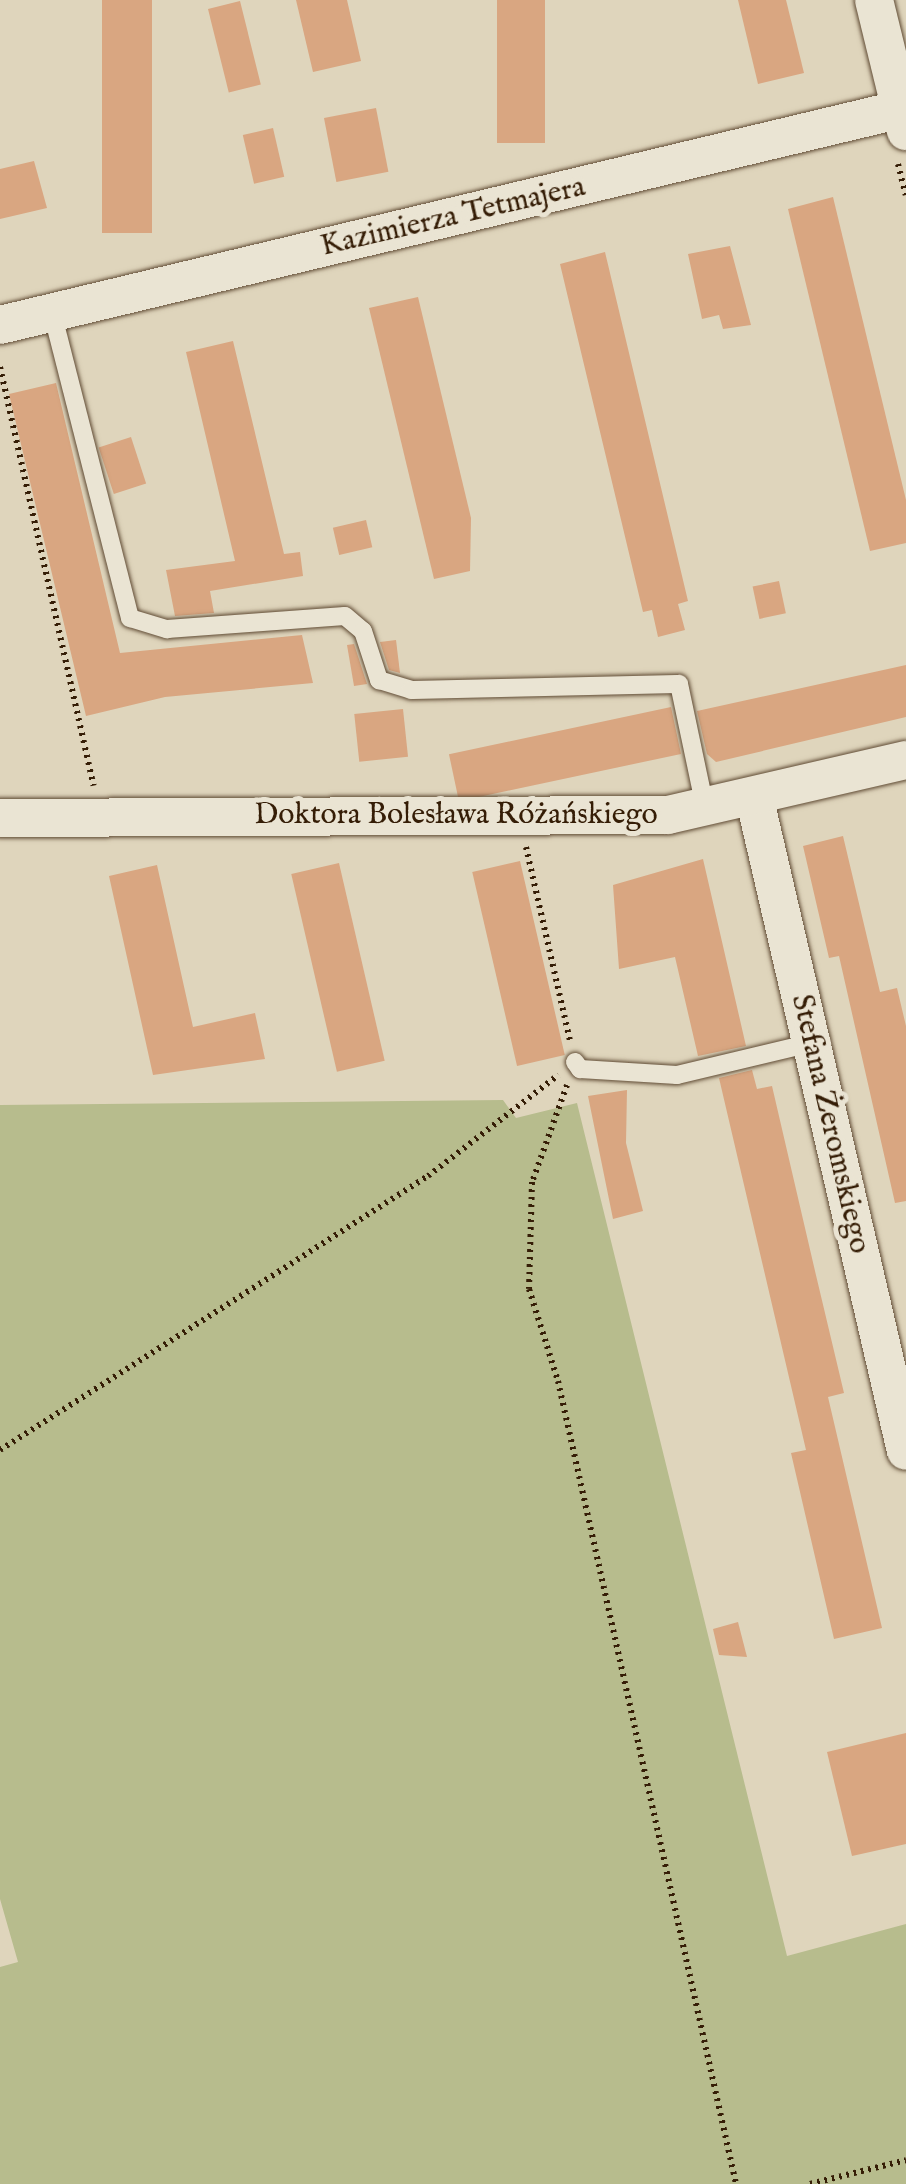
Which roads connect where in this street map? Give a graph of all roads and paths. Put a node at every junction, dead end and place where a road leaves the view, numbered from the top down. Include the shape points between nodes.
1 (874, 0) edge
2 (904, 116) edge
3 (52, 312) junction
4 (0, 325) edge
5 (0, 368) edge
6 (906, 760) edge
7 (95, 789) dead end
8 (754, 796) junction
9 (706, 807) junction
10 (518, 816) junction
11 (0, 818) edge
12 (811, 1042) junction
13 (575, 1062) junction
14 (0, 1450) edge
15 (906, 1451) edge
16 (906, 2160) edge
17 (736, 2184) edge
18 (810, 2184) edge

1 - 2 street
2 - 3 street, Kazimierza Tetmajera
3 - 4 street, Kazimierza Tetmajera
3 - 9 lane via 130,618 167,628 345,616 363,631 379,680 411,690 679,684
5 - 7 path
6 - 8 street, Doktora Bolesława Różańskiego
8 - 9 street, Doktora Bolesława Różańskiego
8 - 12 street, Stefana Żeromskiego
9 - 10 street, Doktora Bolesława Różańskiego
10 - 11 street, Doktora Bolesława Różańskiego
10 - 13 path
12 - 13 lane via 677,1074 580,1070
12 - 15 street, Stefana Żeromskiego
13 - 14 path via 428,1176
13 - 17 path via 532,1182 529,1289
16 - 18 path

